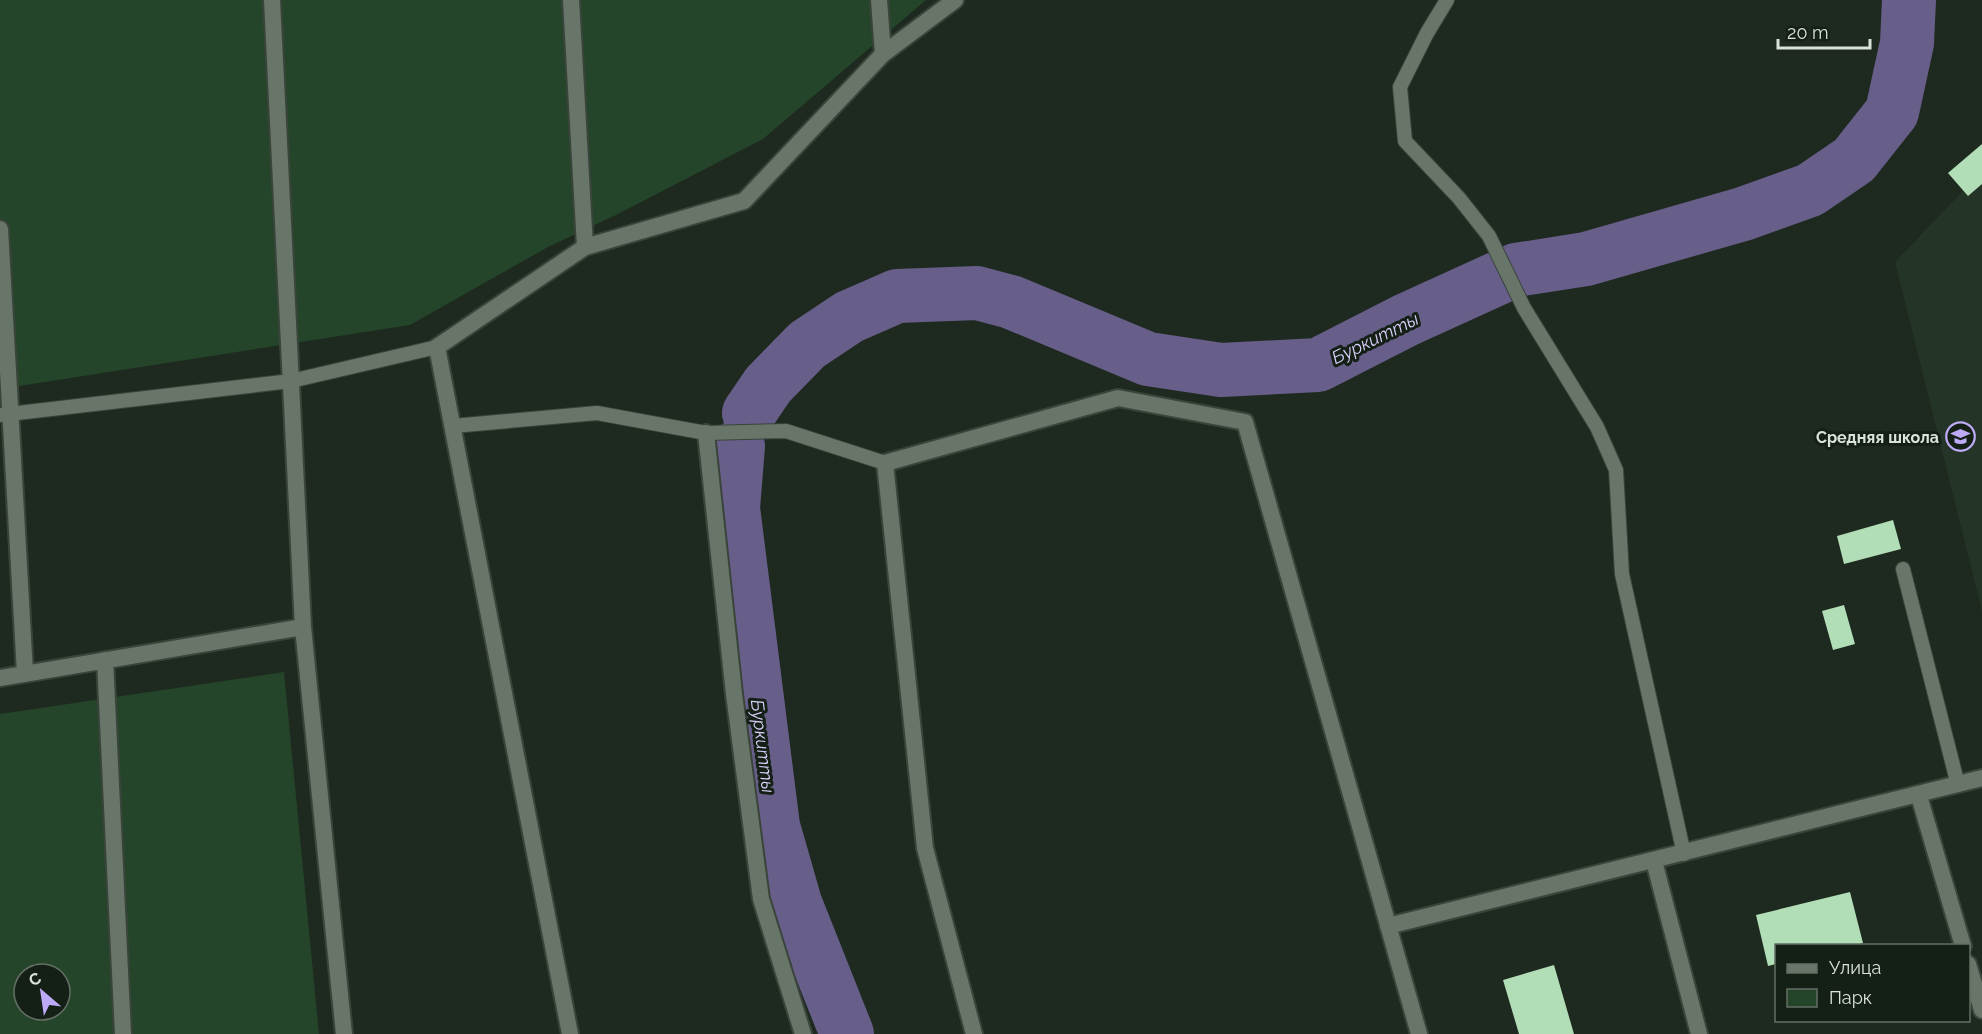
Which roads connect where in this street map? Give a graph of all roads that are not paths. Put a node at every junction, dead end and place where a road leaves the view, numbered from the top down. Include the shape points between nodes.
1 (272, 0) edge
2 (571, 0) edge
3 (879, 0) edge
4 (955, 0) edge
5 (1447, 0) edge
6 (883, 54) junction
7 (0, 229) edge
8 (585, 247) junction
9 (437, 347) junction
10 (291, 381) junction
11 (5, 415) edge
12 (453, 426) junction
13 (706, 434) junction
14 (885, 463) junction
15 (1903, 569) dead end
16 (303, 627) junction
17 (105, 660) junction
18 (24, 673) junction
19 (0, 678) edge
20 (1982, 778) edge
21 (1958, 785) junction
22 (1919, 796) junction
23 (1684, 854) junction
24 (1654, 861) junction
25 (1388, 926) junction
26 (1963, 944) edge
27 (1970, 971) edge
28 (1982, 1010) edge
29 (123, 1034) edge
30 (344, 1034) edge
31 (570, 1034) edge
32 (803, 1034) edge
33 (974, 1034) edge
34 (1419, 1034) edge
35 (1699, 1034) edge

1 - 10 street
2 - 8 street
3 - 6 street
4 - 6 street
5 - 23 lane via 1400,87 1406,141 1489,236 1524,308 1597,427 1616,470 1622,574
6 - 8 street via 744,201
7 - 11 street
8 - 9 street
9 - 10 lane
9 - 12 street
10 - 11 lane
10 - 16 street
11 - 18 street
12 - 13 lane via 597,413
12 - 31 street
13 - 14 lane via 786,431
13 - 32 street via 761,899
14 - 25 street via 1119,398 1245,422
14 - 33 street via 925,848
15 - 21 lane
16 - 17 street
16 - 30 street
17 - 18 street
17 - 29 street
18 - 19 street
20 - 21 street
21 - 22 street
22 - 23 street
22 - 26 street
23 - 24 street
24 - 25 street
24 - 35 street
25 - 34 street
27 - 28 street

